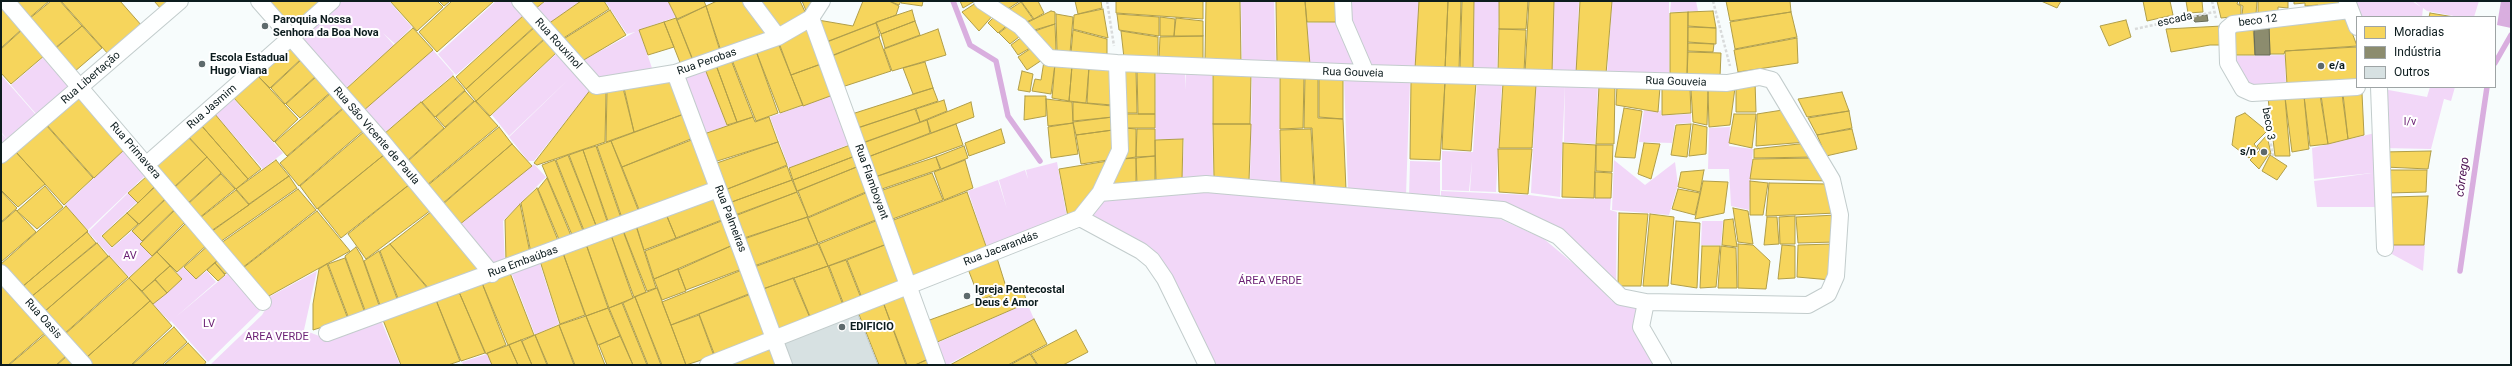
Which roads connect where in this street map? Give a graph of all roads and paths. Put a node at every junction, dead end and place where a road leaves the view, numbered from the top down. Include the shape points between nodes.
1 (6, 1) edge
2 (180, 1) edge
3 (259, 1) edge
4 (332, 1) edge
5 (520, 1) edge
6 (751, 1) edge
7 (822, 1) edge
8 (982, 1) edge
9 (1107, 1) edge
10 (1343, 1) edge
11 (1714, 1) edge
12 (2348, 5) edge
13 (2214, 12) dead end
14 (811, 18) junction
15 (2356, 25) edge
16 (2135, 29) dead end
17 (778, 37) junction
18 (290, 38) junction
19 (1117, 63) junction
20 (675, 73) junction
21 (1366, 73) junction
22 (1734, 82) junction
23 (596, 86) joint
24 (80, 87) junction
25 (2356, 87) edge
26 (2379, 88) edge
27 (2263, 92) junction
28 (1, 155) edge
29 (2274, 156) dead end
30 (146, 165) junction
31 (718, 189) junction
32 (1100, 193) junction
33 (1080, 218) junction
34 (2385, 248) dead end
35 (1, 273) edge
36 (492, 274) junction
37 (908, 286) junction
38 (264, 302) dead end
39 (1646, 302) junction
40 (327, 333) dead end
41 (775, 339) junction
42 (84, 365) edge
43 (708, 365) edge
44 (784, 365) edge
45 (937, 365) edge
46 (1207, 365) edge
47 (1663, 365) edge

1 - 24 street, Rua Primavera
2 - 24 street, Rua Libertação
3 - 18 street, Rua São Vicente de Paula
4 - 18 street, Rua Jasmim
5 - 23 street, Rua Rouxinol
6 - 17 street
7 - 14 street
8 - 19 street, Rua Gouveia via 1020,26 1049,58
9 - 19 path
10 - 21 street via 1344,22
11 - 22 path
12 - 15 street
12 - 27 street, beco 12 via 2233,24 2227,29 2228,63 2233,73 2243,89 2252,93
13 - 16 path, escada
14 - 17 street, Rua Perobas
14 - 37 street, Rua Flamboyant
17 - 20 street, Rua Perobas
18 - 30 street, Rua Jasmim
18 - 36 street, Rua São Vicente de Paula via 382,141
19 - 21 street, Rua Gouveia
19 - 32 street, Rua Jacarandás via 1120,150
20 - 23 street, Rua Perobas
20 - 31 street, Rua Palmeiras
21 - 22 street, Rua Gouveia
22 - 39 street, Rua Gouveia via 1760,77 1772,80 1832,180 1840,215 1836,276 1828,294 1808,304
24 - 28 street, Rua Libertação
24 - 30 street, Rua Primavera
25 - 27 street, beco 12
26 - 34 street
27 - 29 path, beco 3
30 - 38 street, Rua Primavera
31 - 36 street, Rua Embaúbas
31 - 41 street, Rua Palmeiras
32 - 33 street, Rua Jacarandás
32 - 39 street, Rua Gouveia via 1206,184 1503,210 1558,236 1621,297
33 - 37 street, Rua Jacarandás
33 - 46 street via 1152,260 1165,279
35 - 42 street, Rua Oasis
36 - 40 street, Rua Embaúbas
37 - 41 street, Rua Jacarandás
37 - 45 street, Rua Flamboyant
39 - 47 street via 1641,327
41 - 43 street, Rua Jacarandás
41 - 44 street, Rua Palmeiras

